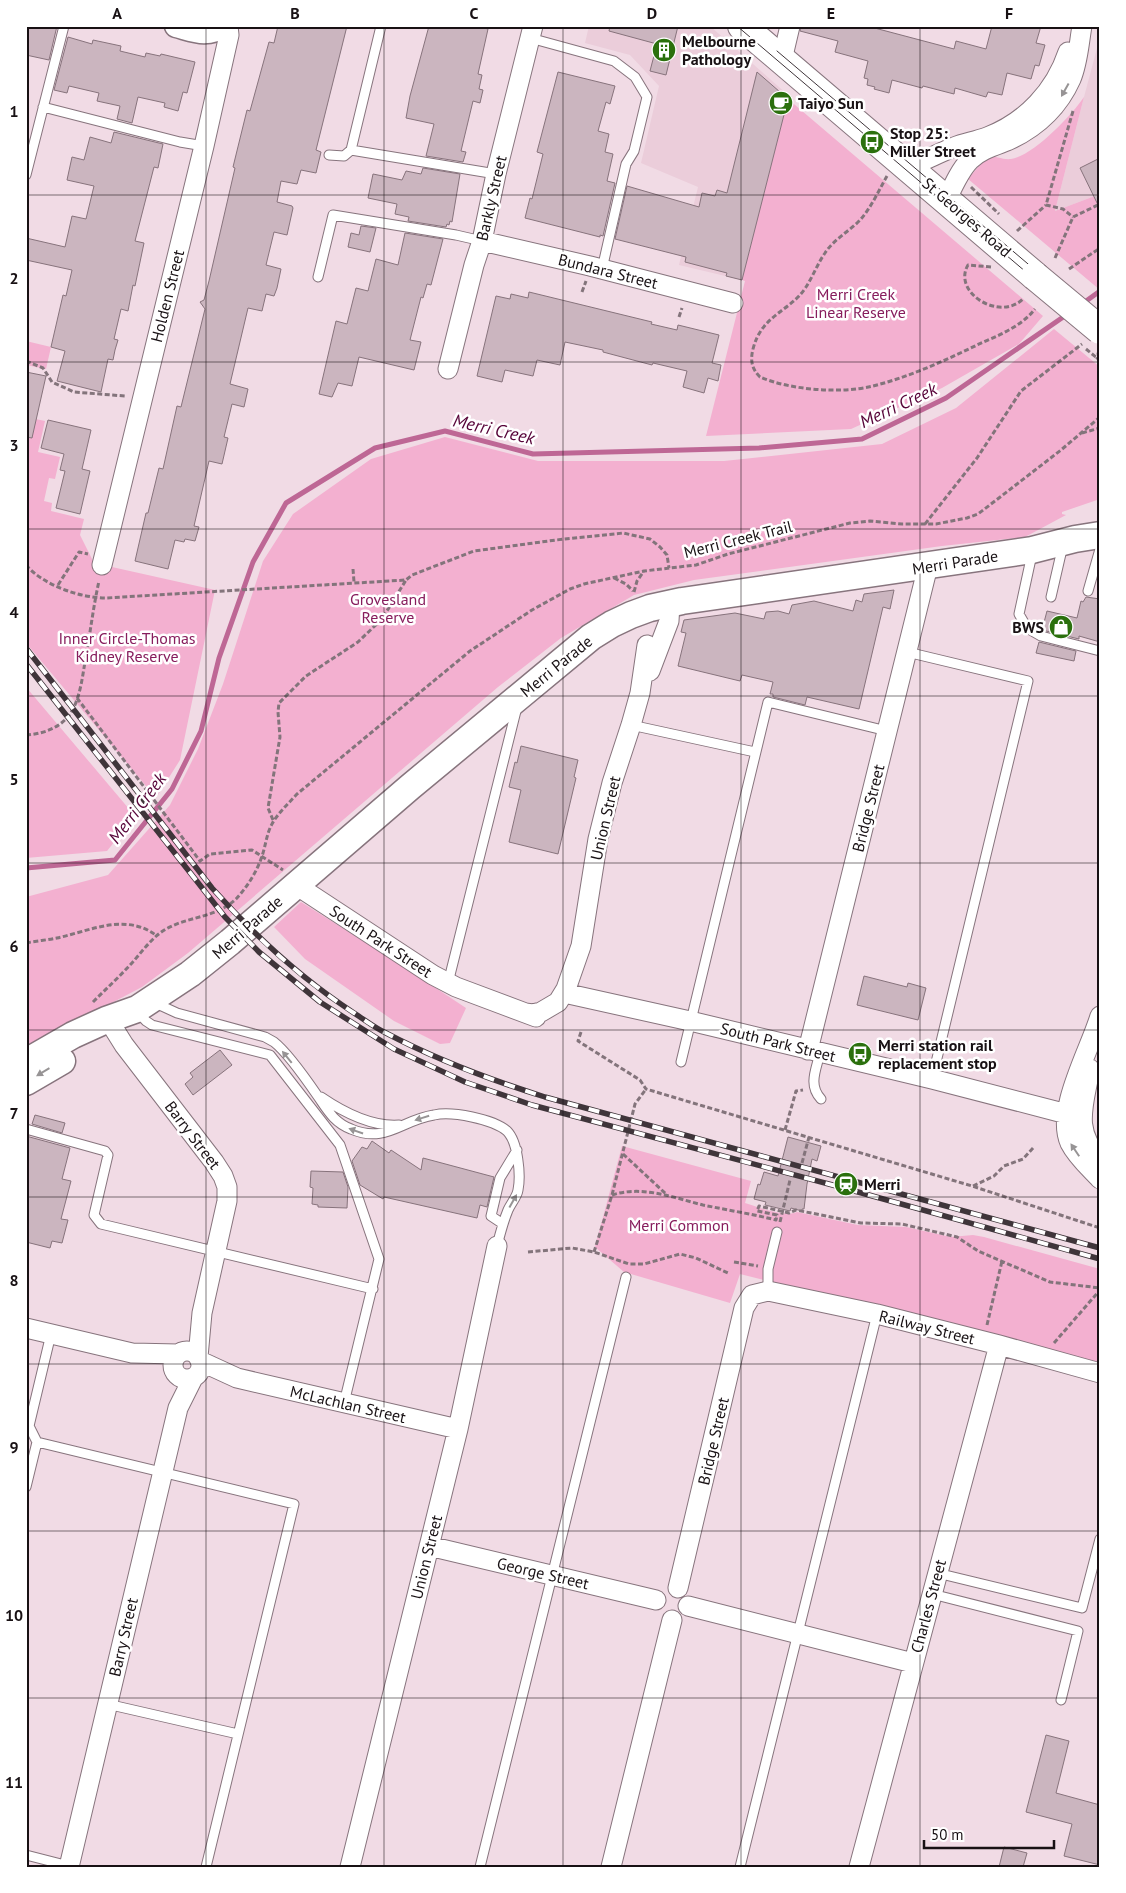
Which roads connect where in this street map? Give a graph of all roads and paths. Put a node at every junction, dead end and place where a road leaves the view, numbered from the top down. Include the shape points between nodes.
1 (64, 26) edge
2 (176, 26) edge
3 (226, 26) edge
4 (380, 26) edge
5 (742, 26) edge
6 (790, 26) edge
7 (1076, 26) edge
8 (1082, 26) edge
9 (532, 32) edge
10 (782, 60) junction
11 (43, 107) junction
12 (1075, 108) dead end
13 (204, 146) junction
14 (351, 150) junction
15 (329, 155) dead end
16 (898, 172) junction
17 (496, 174) junction
18 (26, 175) edge
19 (953, 187) junction
20 (1100, 204) edge
21 (1046, 205) junction
22 (1074, 217) junction
23 (1003, 218) dead end
24 (1010, 224) dead end
25 (1017, 232) junction
26 (1024, 238) dead end
27 (482, 241) junction
28 (1100, 248) edge
29 (1055, 258) dead end
30 (991, 267) dead end
31 (602, 269) junction
32 (1069, 269) dead end
33 (318, 277) dead end
34 (1029, 287) junction
35 (733, 303) dead end
36 (1035, 309) dead end
37 (1092, 336) edge
38 (26, 361) edge
39 (448, 369) dead end
40 (143, 397) junction
41 (1100, 417) edge
42 (1100, 428) edge
43 (1081, 433) junction
44 (924, 524) junction
45 (1100, 527) edge
46 (1080, 538) edge
47 (1100, 549) edge
48 (1032, 550) junction
49 (79, 552) dead end
50 (26, 565) edge
51 (102, 565) joint
52 (928, 566) junction
53 (669, 568) junction
54 (353, 569) dead end
55 (613, 578) junction
56 (406, 580) junction
57 (354, 582) junction
58 (58, 586) junction
59 (1088, 591) dead end
60 (634, 592) dead end
61 (1051, 597) dead end
62 (95, 598) junction
63 (670, 603) junction
64 (647, 645) dead end
65 (1100, 651) edge
66 (907, 652) junction
67 (640, 694) junction
68 (520, 696) junction
69 (77, 698) junction
70 (631, 726) junction
71 (887, 731) junction
72 (26, 735) edge
73 (755, 752) junction
74 (274, 821) junction
75 (262, 855) junction
76 (296, 885) junction
77 (157, 936) junction
78 (26, 943) edge
79 (448, 984) junction
80 (571, 994) junction
81 (144, 1005) junction
82 (103, 1018) junction
83 (1099, 1018) edge
84 (690, 1021) junction
85 (581, 1032) dead end
86 (814, 1051) junction
87 (26, 1062) edge
88 (680, 1062) dead end
89 (932, 1079) junction
90 (26, 1082) edge
91 (646, 1089) junction
92 (796, 1091) dead end
93 (317, 1095) junction
94 (821, 1099) dead end
95 (1075, 1115) junction
96 (404, 1125) junction
97 (26, 1129) edge
98 (785, 1130) junction
99 (809, 1137) junction
100 (1034, 1147) dead end
101 (516, 1150) junction
102 (623, 1154) junction
103 (1100, 1160) edge
104 (802, 1163) dead end
105 (1100, 1179) edge
106 (790, 1180) dead end
107 (972, 1186) junction
108 (666, 1194) junction
109 (612, 1195) junction
110 (782, 1212) junction
111 (503, 1224) junction
112 (1100, 1228) edge
113 (777, 1232) dead end
114 (496, 1246) joint
115 (217, 1250) junction
116 (528, 1252) dead end
117 (594, 1252) junction
118 (1002, 1261) junction
119 (734, 1262) dead end
120 (768, 1268) junction
121 (730, 1274) dead end
122 (626, 1277) dead end
123 (372, 1289) junction
124 (1100, 1289) edge
125 (760, 1293) junction
126 (877, 1314) junction
127 (26, 1328) edge
128 (51, 1334) junction
129 (990, 1343) junction
130 (1042, 1356) junction
131 (188, 1366) junction
132 (1100, 1373) edge
133 (344, 1402) junction
134 (458, 1429) junction
135 (37, 1442) junction
136 (162, 1473) junction
137 (26, 1487) edge
138 (1100, 1539) edge
139 (429, 1546) junction
140 (937, 1572) junction
141 (552, 1575) junction
142 (678, 1588) junction
143 (932, 1594) junction
144 (656, 1600) junction
145 (688, 1606) junction
146 (672, 1620) junction
147 (797, 1634) junction
148 (913, 1663) junction
149 (1061, 1700) dead end
150 (107, 1704) junction
151 (238, 1734) junction
152 (26, 1855) edge
153 (69, 1866) edge
154 (206, 1867) edge
155 (350, 1867) edge
156 (480, 1867) edge
157 (612, 1867) edge
158 (740, 1867) edge
159 (859, 1867) edge

1 - 11 lane
2 - 3 street via 203,33 215,32
3 - 13 street, Holden Street via 229,35
4 - 14 lane
5 - 10 highway, St Georges Road
6 - 10 street
7 - 16 street via 1060,73 1022,118 995,134
8 -> 19 street via 1072,78 1057,103 1031,128 975,156 966,164
9 - 17 street, Barkly Street
9 - 31 lane via 614,61 635,77 647,97 634,151 626,164
10 - 16 highway, St Georges Road
11 - 13 lane
11 - 18 lane
12 - 21 path
13 - 40 street, Holden Street
14 - 15 lane via 344,156
14 - 17 lane
16 - 19 highway, St Georges Road
16 - 36 path via 860,219 825,252 806,287 761,329 751,358 760,377 808,388 873,386 946,360 1004,332
17 - 27 street, Barkly Street
19 - 23 path
19 - 34 highway, St Georges Road
20 - 22 path
21 - 22 path via 1063,209
21 - 25 path
22 - 29 path
24 - 25 path
25 - 26 path
27 - 31 street, Bundara Street
27 - 33 lane via 333,215
27 - 39 street, Barkly Street
28 - 32 path
30 - 34 path via 972,264 964,271 967,285 980,302 988,306 1010,306
31 - 35 street, Bundara Street
34 - 37 highway, St Georges Road, bridge
37 - 44 path via 1021,391 977,458
38 - 40 path via 43,368 52,382 74,392
40 - 51 street, Holden Street
41 - 43 path, Merri Creek Trail
42 - 43 path
43 - 44 path, Merri Creek Trail via 978,514 952,522
44 - 53 path, Merri Creek Trail via 850,523 696,565
45 - 46 main road, Merri Parade
46 - 48 main road, Merri Parade
46 - 61 lane
47 - 59 lane
48 - 52 main road, Merri Parade
48 - 65 lane via 1019,614 1026,628 1041,636
49 - 58 path
50 - 58 path via 34,574
51 - 62 path
52 - 63 main road, Merri Parade
52 - 66 street, Bridge Street
53 - 55 path
53 - 56 path, Merri Creek Trail via 667,555 660,546 650,539 623,533 474,551
54 - 57 path
55 - 60 path
55 - 74 path via 584,584 554,597 470,651 297,794
56 - 57 path, Merri Creek Trail
56 - 74 path via 382,619 358,642 306,676 279,703 280,737 268,808
57 - 62 path, Merri Creek Trail
58 - 62 path
62 - 69 path
63 - 67 street, Union Street via 669,621
63 - 68 main road, Merri Parade via 636,613 600,631
64 - 67 street, Union Street
66 - 71 street, Bridge Street
66 - 89 lane via 1028,682
67 - 70 street, Union Street
68 - 76 main road, Merri Parade
68 - 79 lane
69 - 72 path via 70,714 61,723 47,732
69 - 75 path via 200,860 210,854 252,850
70 - 73 lane
70 - 80 street, Union Street via 607,800 596,848 581,946 582,980
71 - 73 lane via 768,702
71 - 86 street, Bridge Street
73 - 84 lane
74 - 75 path
75 - 77 path via 256,872 226,907 174,925
76 - 79 street, South Park Street
76 - 81 main road, Merri Parade via 230,942
77 - 78 path via 137,926 109,924
77 - 82 path via 132,964
79 - 80 street, South Park Street via 539,1018 554,1016 571,1006
80 - 84 street, South Park Street
81 - 82 main road, Merri Parade
93 -> 81 lane via 270,1039
81 - 123 lane via 146,1021 152,1024 270,1055 340,1145 378,1256
82 - 87 main road, Merri Parade
82 -> 90 main road, Merri Parade
82 - 115 street, Barry Street via 223,1176 227,1201
83 - 95 street via 1071,1095
84 - 86 street, South Park Street
84 - 88 lane
85 - 91 path via 578,1041 640,1080
86 - 89 street, South Park Street
86 - 94 lane, Bridge Street via 814,1092
89 - 95 street, South Park Street
91 - 98 path
91 - 102 path via 635,1104
92 - 98 path
93 - 96 lane via 360,1118 387,1125
96 -> 93 lane via 380,1135 358,1132 331,1117
95 - 103 street via 1084,1138
105 -> 95 street via 1070,1143 1066,1126
101 -> 96 lane via 505,1130 466,1116 434,1114
97 - 115 lane via 105,1151 108,1155 94,1215 101,1224
98 - 99 path
99 - 104 path
99 - 107 path
100 - 107 path via 1024,1160 1004,1166 994,1176
111 -> 101 lane via 518,1189
101 - 111 lane via 500,1178 491,1216
102 - 108 path
102 - 109 path
106 - 110 path
107 - 112 path
108 - 109 path via 625,1191
108 - 110 path via 776,1220 777,1215 758,1211 759,1206
109 - 117 path
110 - 118 path via 796,1210 861,1223 902,1224 957,1237
111 - 114 lane
113 - 120 lane
114 - 134 street, Union Street
115 - 123 lane
115 - 131 street, Barry Street
116 - 117 path via 572,1248
117 - 121 path via 628,1264 644,1264 680,1254
118 - 124 path via 1050,1282
118 - 129 path
119 - 120 path
120 - 125 lane
122 - 141 lane
123 - 133 lane
124 - 130 path
125 - 126 street, Railway Street
125 - 142 street, Bridge Street via 744,1308
126 - 129 street, Railway Street
126 - 147 lane
127 - 128 street, McLachlan Street
128 - 131 street, McLachlan Street
128 - 135 lane via 29,1426
129 - 130 street, Railway Street
129 - 140 street, Charles Street
130 - 132 street, Railway Street
131 - 133 street, McLachlan Street
131 - 136 street, Barry Street
133 - 134 street, McLachlan Street
134 - 139 street, Union Street
135 - 136 lane
135 - 137 lane
136 - 150 street, Barry Street
136 - 151 lane via 294,1504
138 - 140 lane via 1082,1608
139 - 141 street, George Street
139 - 155 street, Union Street
140 - 143 street, Charles Street
141 - 144 street, George Street
141 - 156 lane
142 - 144 street via 662,1590
142 - 145 street via 686,1595
143 - 148 street, Charles Street
143 - 149 lane via 1078,1631
144 - 146 street via 659,1614
145 - 146 street via 684,1615
145 - 147 street
146 - 157 street
147 - 148 street
147 - 158 lane
148 - 159 street, Charles Street
150 - 151 lane
150 - 153 street, Barry Street
151 - 154 lane
152 - 153 lane

